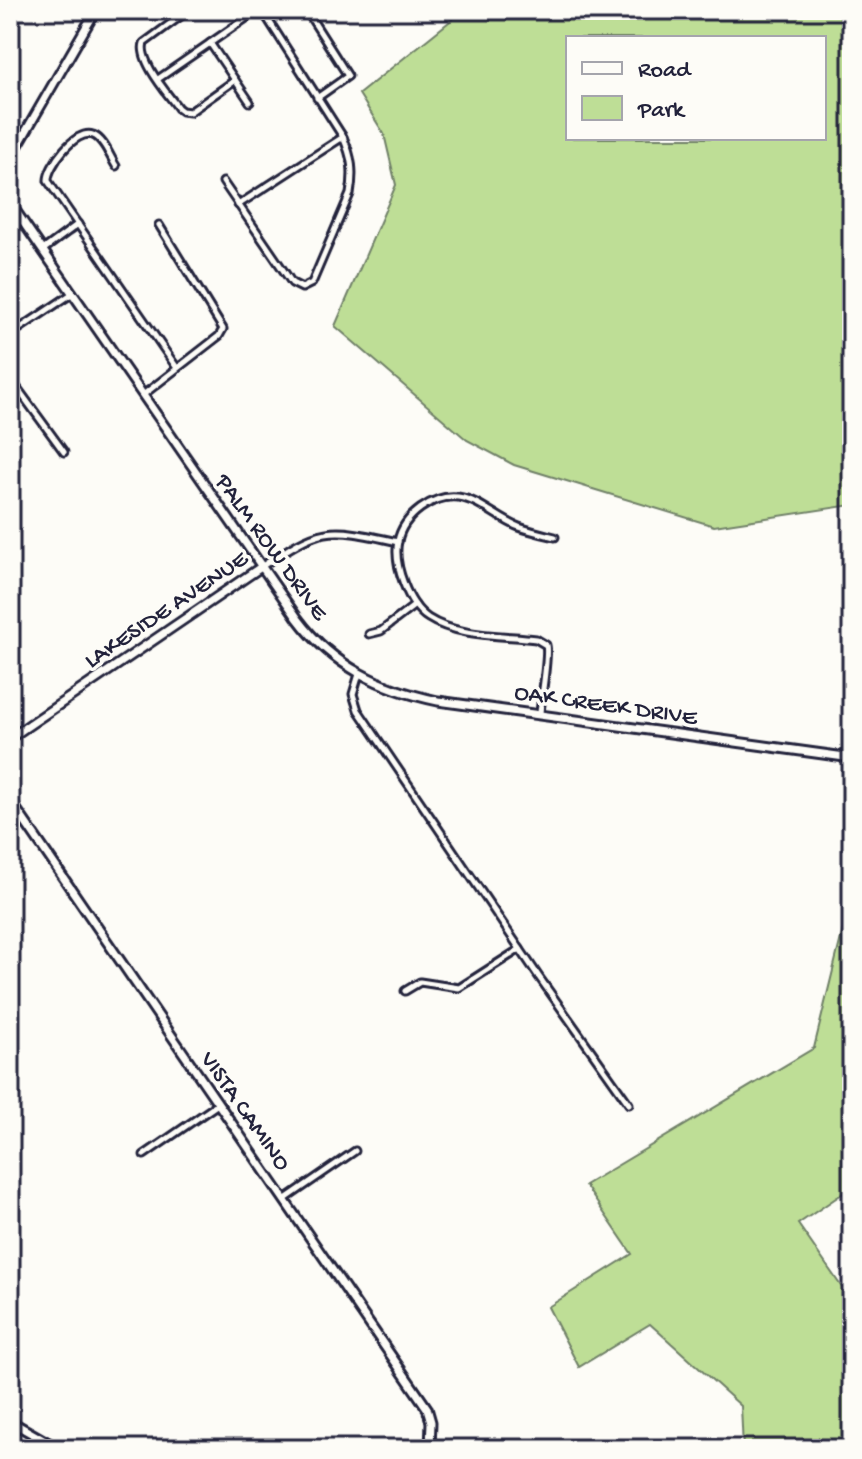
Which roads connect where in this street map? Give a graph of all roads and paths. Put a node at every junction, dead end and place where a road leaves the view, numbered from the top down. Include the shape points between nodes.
1 (96, 10) edge
2 (189, 10) edge
3 (260, 10) edge
4 (306, 10) edge
5 (210, 43) junction
6 (158, 79) junction
7 (235, 80) junction
8 (317, 98) junction
9 (250, 102) dead end
10 (343, 137) junction
11 (10, 159) edge
12 (116, 166) dead end
13 (223, 182) dead end
14 (10, 203) edge
15 (238, 205) junction
16 (78, 224) junction
17 (159, 225) dead end
18 (43, 250) junction
19 (73, 293) junction
20 (10, 335) edge
21 (177, 368) junction
22 (10, 378) edge
23 (143, 395) junction
24 (64, 452) dead end
25 (555, 537) dead end
26 (398, 542) junction
27 (261, 567) junction
28 (415, 605) junction
29 (369, 634) dead end
30 (359, 674) junction
31 (540, 713) junction
32 (10, 738) edge
33 (852, 758) edge
34 (10, 800) edge
35 (520, 949) junction
36 (405, 991) dead end
37 (218, 1104) junction
38 (629, 1104) dead end
39 (355, 1151) dead end
40 (144, 1155) dead end
41 (284, 1200) junction
42 (10, 1421) edge
43 (59, 1449) edge
44 (430, 1449) edge

1 - 11 street
2 - 6 street via 146,40 141,50
3 - 5 street
3 - 8 street
4 - 8 street via 348,76
5 - 6 street
5 - 7 street
6 - 7 street via 178,108 190,112
7 - 9 street
8 - 10 street
10 - 15 street
10 - 15 street via 352,157 350,194 312,283 302,288 292,283
12 - 16 street via 101,140 84,134 48,172 49,184
13 - 15 street
14 - 18 street, PALM ROW DRIVE
16 - 18 street
16 - 21 street
17 - 21 street via 223,326 219,336
18 - 19 street, PALM ROW DRIVE
19 - 20 street
19 - 23 street, PALM ROW DRIVE
21 - 23 street
22 - 24 street
23 - 27 street, PALM ROW DRIVE
25 - 26 street via 519,527 457,497 421,509
26 - 27 street, LAKESIDE AVENUE via 352,532 320,533
26 - 28 street via 402,579
27 - 30 street, PALM ROW DRIVE via 312,636
27 - 32 street, LAKESIDE AVENUE
28 - 29 street
28 - 31 street via 426,617 454,629 544,643 548,653
30 - 31 street, OAK CREEK DRIVE via 404,694
30 - 35 street via 353,694 358,710
31 - 33 street, OAK CREEK DRIVE
34 - 37 street, VISTA CAMINO
35 - 36 street via 459,988 420,982
35 - 38 street
37 - 40 street
37 - 41 street, VISTA CAMINO
39 - 41 street
41 - 44 street, VISTA CAMINO via 427,1408
42 - 43 street

